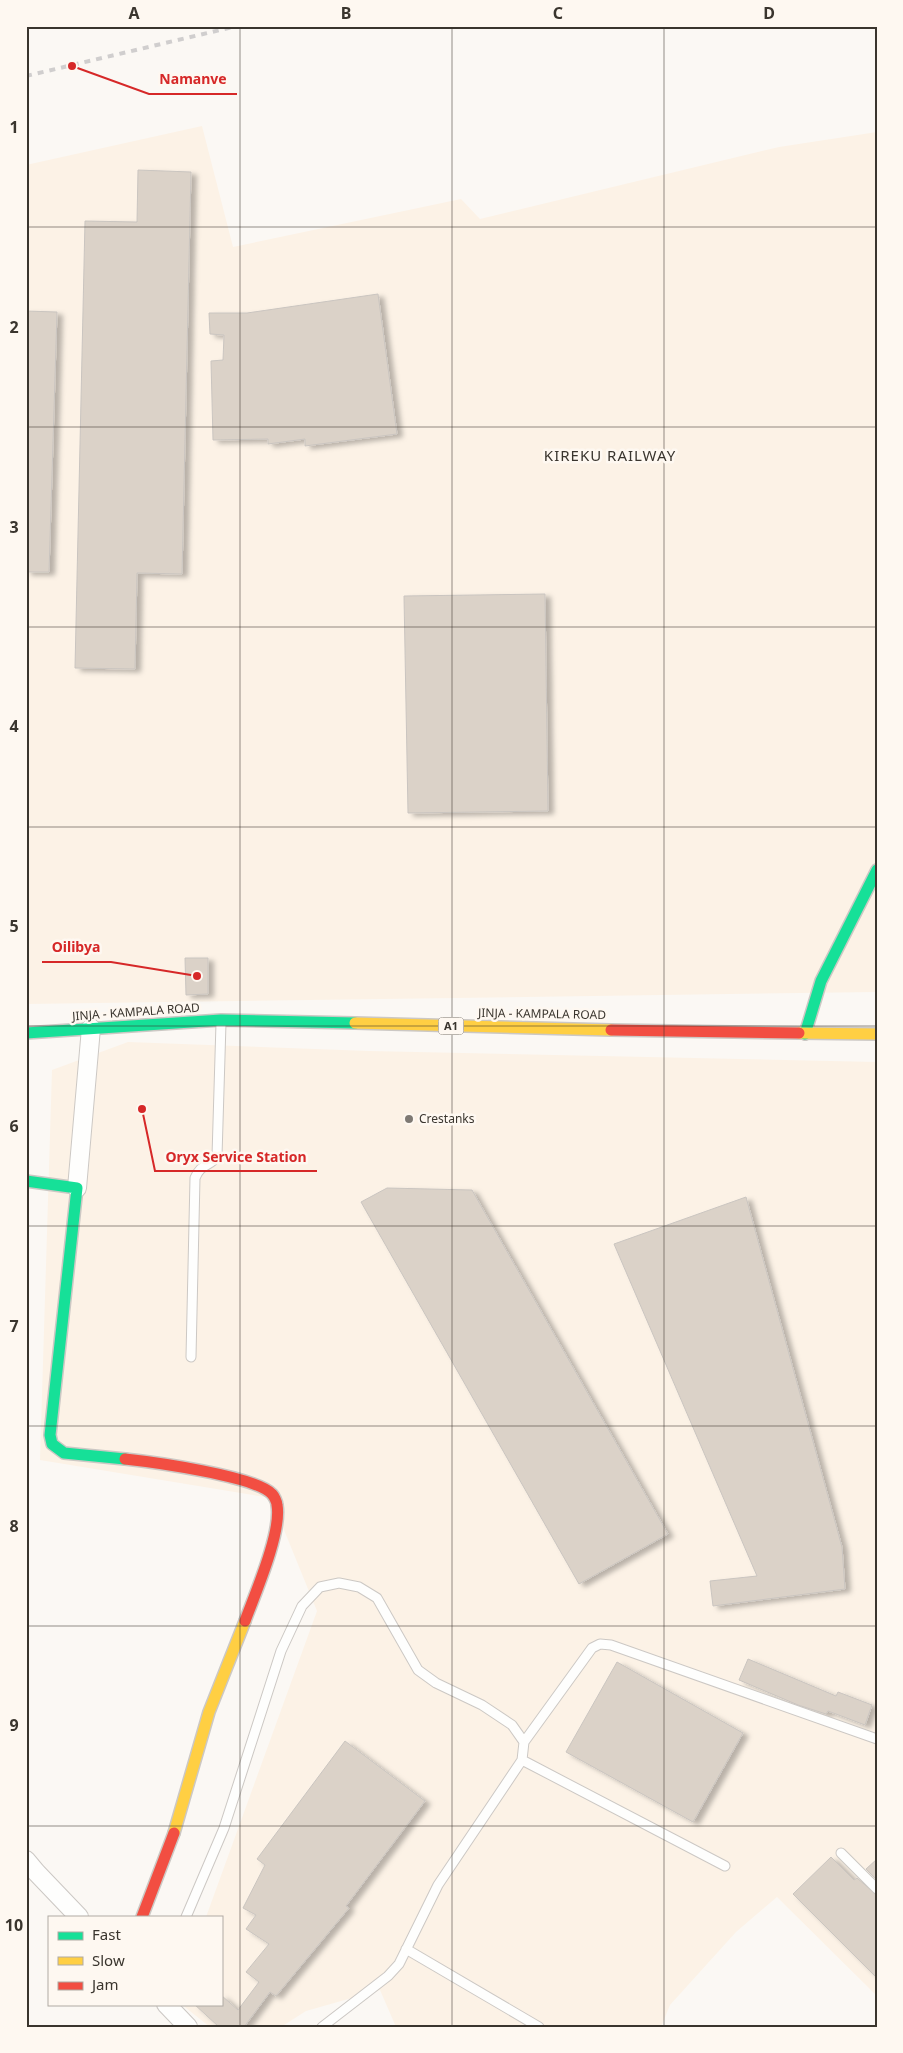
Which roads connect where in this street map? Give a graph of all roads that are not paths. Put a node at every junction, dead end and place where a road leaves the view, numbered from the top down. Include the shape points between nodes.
1 (877, 870) edge
2 (221, 1020) junction
3 (91, 1028) junction
4 (26, 1032) edge
5 (805, 1034) junction
6 (877, 1034) edge
7 (26, 1181) edge
8 (77, 1188) junction
9 (191, 1357) dead end
10 (877, 1739) edge
11 (524, 1742) junction
12 (522, 1760) junction
13 (841, 1853) dead end
14 (26, 1860) edge
15 (725, 1866) dead end
16 (877, 1889) edge
17 (78, 1916) edge
18 (142, 1916) edge
19 (186, 1916) edge
20 (406, 1949) junction
21 (168, 2006) edge
22 (188, 2027) edge
23 (322, 2027) edge
24 (539, 2027) edge

1 - 5 main road via 820,981
2 - 3 main road, JINJA - KAMPALA ROAD / A1
2 - 5 main road, JINJA - KAMPALA ROAD / A1
2 - 9 lane via 218,1156 199,1169 195,1178
3 - 4 main road, JINJA - KAMPALA ROAD / A1
3 - 8 street
5 - 6 main road, JINJA - KAMPALA ROAD / A1
7 - 8 main road
8 - 18 main road via 50,1435 52,1444 64,1453 139,1461 252,1484 272,1494 279,1516 258,1590 209,1712 173,1838
10 - 11 lane via 612,1645 600,1644 592,1648
11 - 12 lane
11 - 19 lane via 512,1725 418,1670 377,1598 359,1587 339,1583 320,1587 302,1606 281,1651 224,1828
12 - 15 lane
12 - 20 lane via 438,1885
13 - 16 lane
14 - 17 street
20 - 23 lane via 388,1976
20 - 24 lane
21 - 22 street

